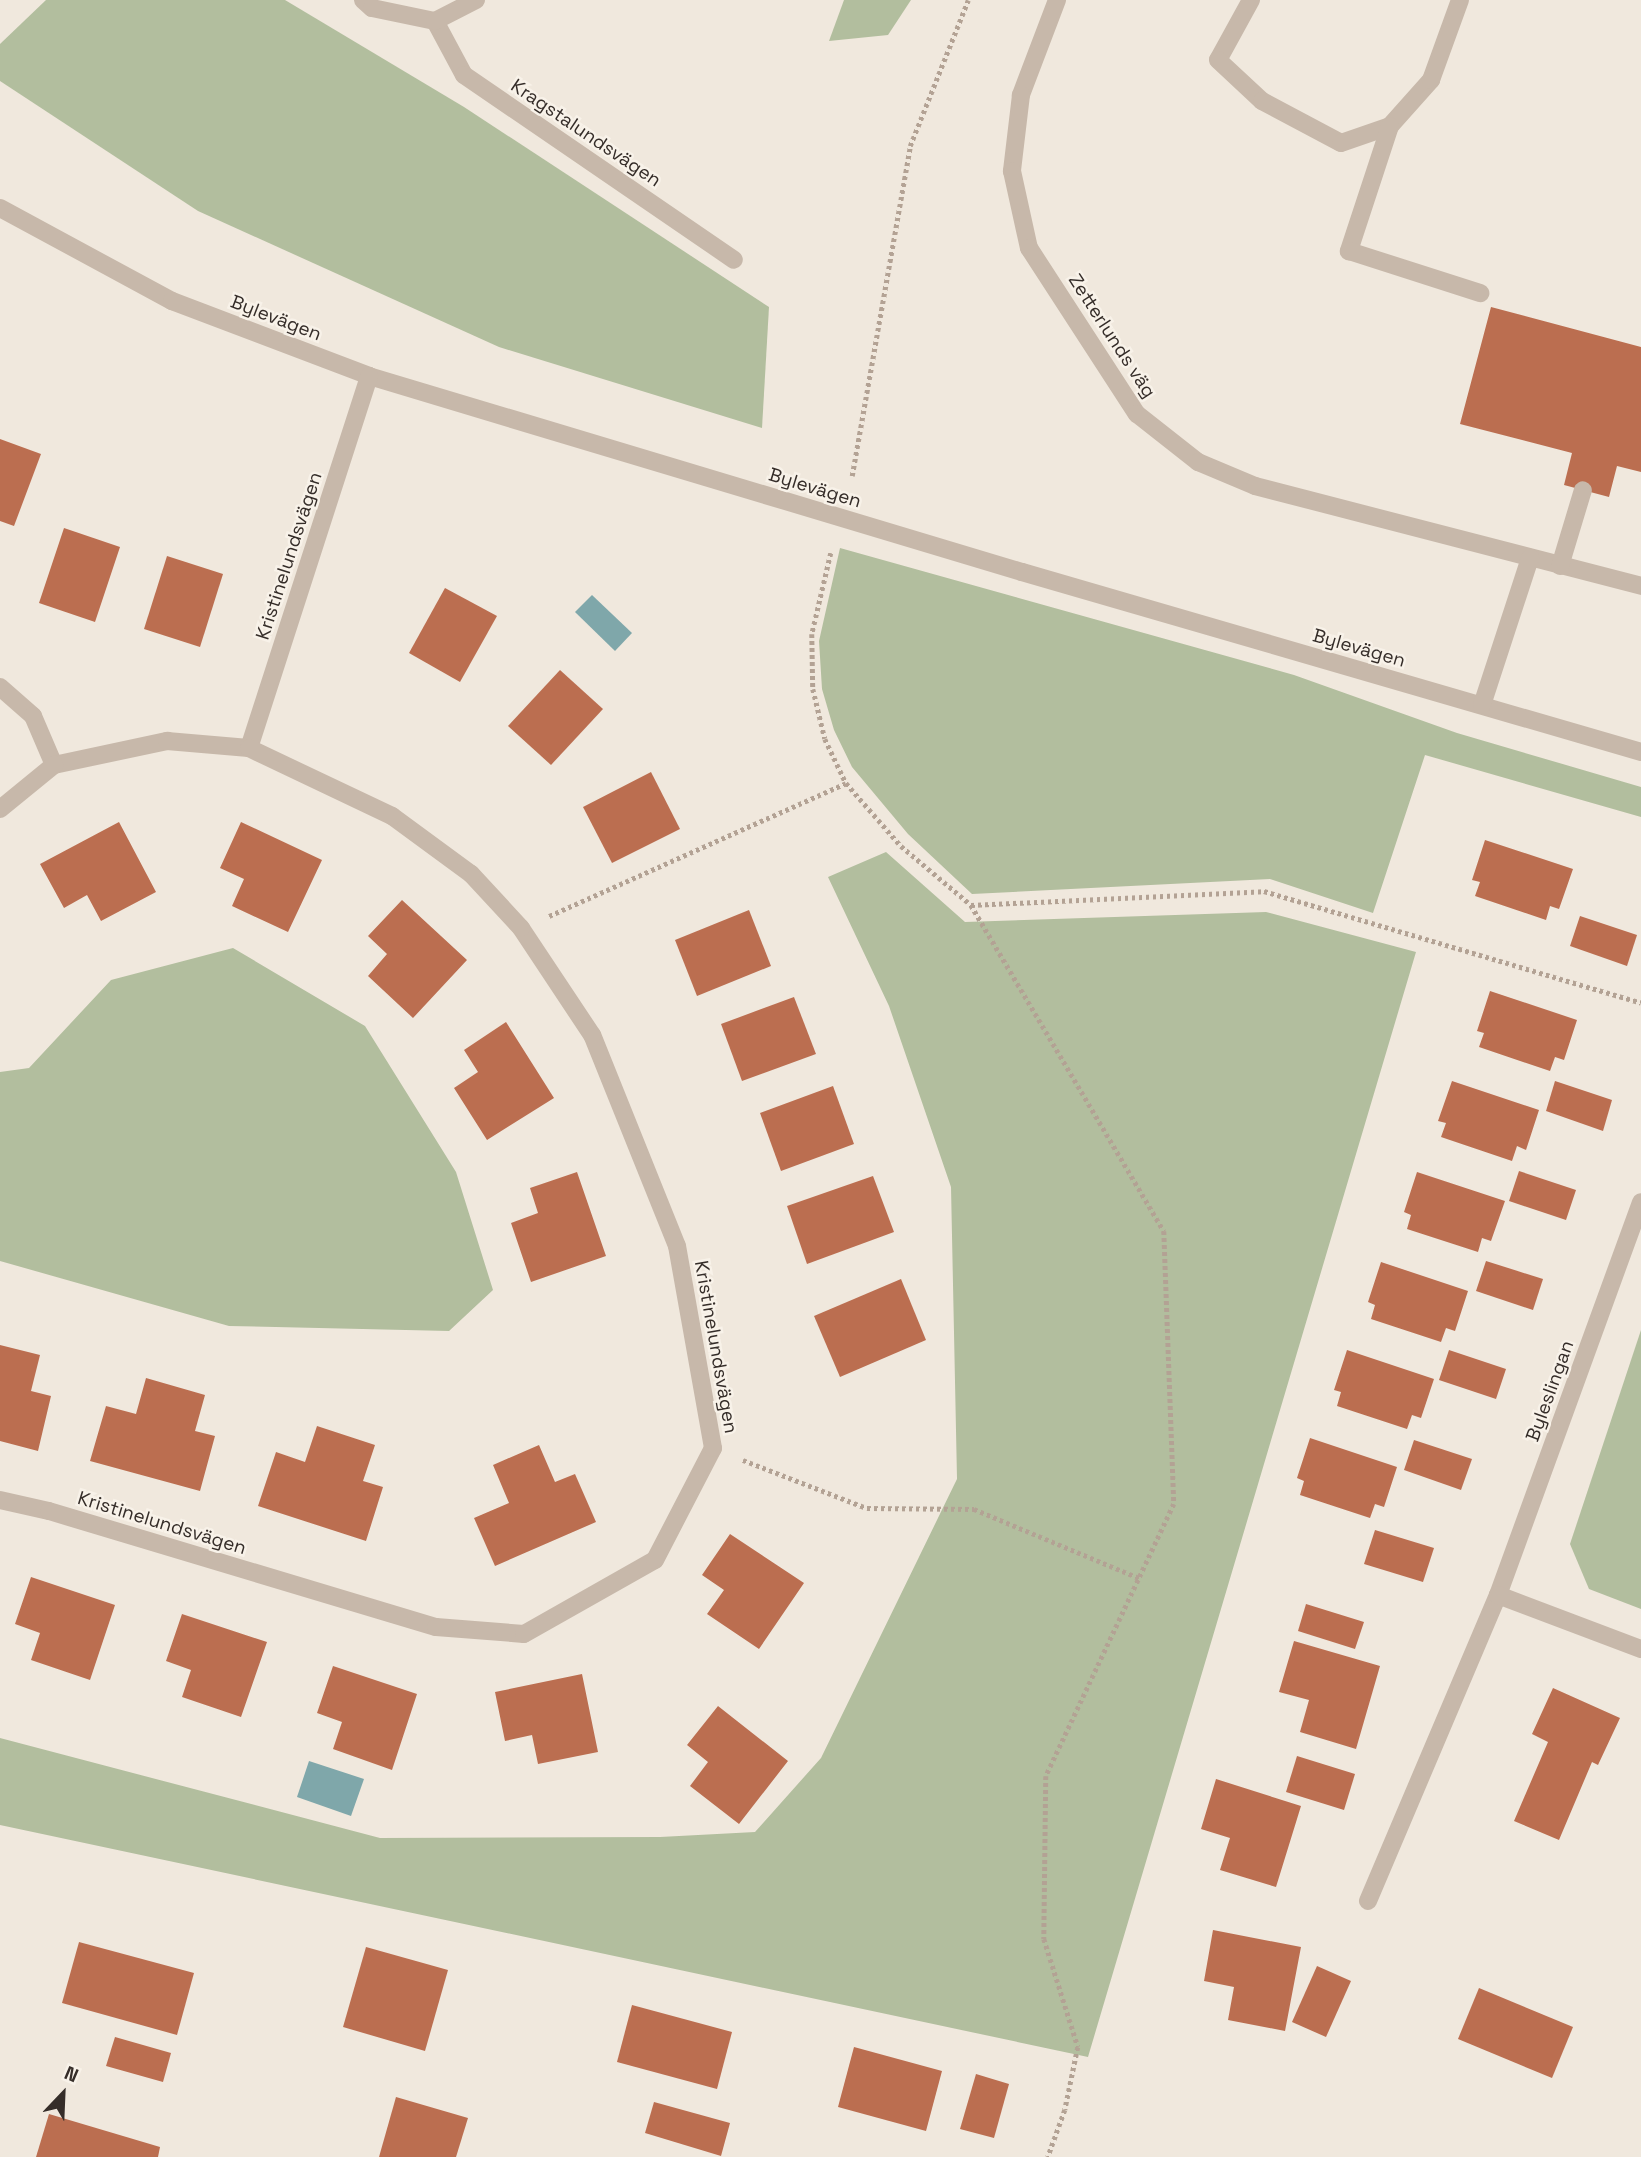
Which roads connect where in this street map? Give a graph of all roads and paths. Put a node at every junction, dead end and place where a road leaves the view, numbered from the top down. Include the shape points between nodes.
1 (363, 0) edge
2 (477, 0) edge
3 (968, 0) edge
4 (1057, 0) edge
5 (1251, 0) edge
6 (1460, 0) edge
7 (435, 22) junction
8 (1390, 126) junction
9 (0, 208) edge
10 (734, 260) dead end
11 (1480, 293) dead end
12 (369, 376) junction
13 (852, 476) dead end
14 (1583, 491) dead end
15 (831, 553) dead end
16 (1530, 558) junction
17 (1560, 566) junction
18 (1641, 586) edge
19 (0, 687) edge
20 (1482, 705) junction
21 (249, 748) junction
22 (1641, 752) edge
23 (54, 765) junction
24 (846, 783) junction
25 (0, 809) edge
26 (971, 905) junction
27 (521, 928) junction
28 (1641, 1003) edge
29 (1641, 1202) edge
30 (713, 1448) junction
31 (0, 1500) edge
32 (1139, 1578) junction
33 (1497, 1595) junction
34 (1641, 1649) edge
35 (1368, 1901) dead end
36 (1048, 2157) edge

1 - 7 street via 372,8
2 - 7 street
3 - 13 path via 910,146
4 - 16 street, Zetterlunds väg via 1021,95 1012,171 1028,248 1137,414 1198,462 1255,486
5 - 8 street via 1218,61 1253,93 1341,143
6 - 8 street via 1432,80
7 - 10 street, Kragstalundsvägen via 464,75
8 - 11 street via 1349,251
9 - 12 street, Bylevägen via 172,301
12 - 20 street, Bylevägen
12 - 21 street, Kristinelundsvägen
14 - 17 street
15 - 24 path via 812,634 813,689 825,739
16 - 17 street, Zetterlunds väg
16 - 20 street
17 - 18 street, Zetterlunds väg
19 - 23 street via 33,716
20 - 22 street, Bylevägen
21 - 23 street, Kristinelundsvägen via 167,741
21 - 27 street, Kristinelundsvägen via 392,816 471,874
23 - 25 street, Kristinelundsvägen
24 - 26 path via 901,846
24 - 27 path
26 - 28 path via 1264,891
26 - 32 path via 1164,1231 1174,1504
27 - 30 street, Kristinelundsvägen via 592,1035 677,1246
29 - 33 street, Byleslingan
30 - 31 street, Kristinelundsvägen via 655,1560 524,1634 436,1626
30 - 32 path via 867,1508 974,1508
32 - 36 path via 1046,1776 1044,1939 1078,2047 1065,2110
33 - 34 street
33 - 35 street, Byleslingan

